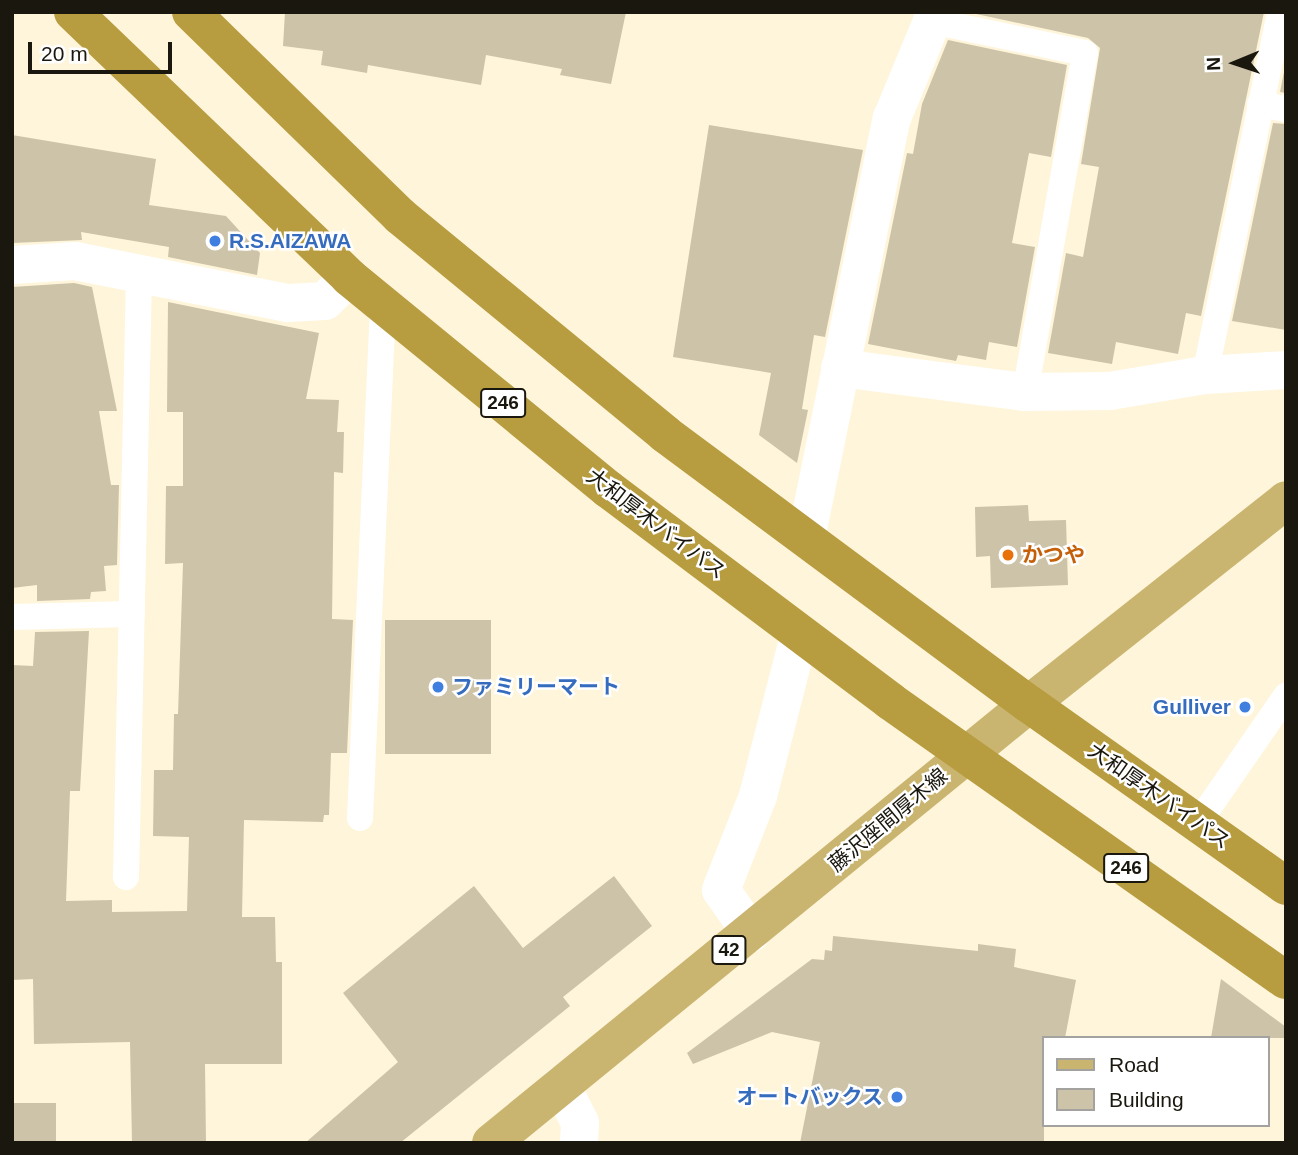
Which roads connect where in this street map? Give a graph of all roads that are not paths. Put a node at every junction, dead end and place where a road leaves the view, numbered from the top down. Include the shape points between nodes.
1 (73, 12) edge
2 (191, 12) edge
3 (1280, 12) edge
4 (934, 17) edge
5 (1260, 104) junction
6 (1286, 109) edge
7 (12, 265) edge
8 (139, 275) junction
9 (349, 277) junction
10 (383, 305) junction
11 (840, 368) junction
12 (1286, 370) edge
13 (1205, 375) junction
14 (1025, 393) junction
15 (1286, 500) edge
16 (806, 539) junction
17 (132, 614) junction
18 (12, 617) edge
19 (800, 633) junction
20 (1286, 696) edge
21 (1029, 704) junction
22 (966, 755) junction
23 (360, 818) dead end
24 (1198, 823) junction
25 (126, 877) dead end
26 (1286, 886) edge
27 (751, 933) junction
28 (1286, 980) edge
29 (561, 1085) junction
30 (491, 1143) edge
31 (579, 1143) edge

1 - 9 highway, 大和厚木バイパス / 246
2 - 16 highway, 大和厚木バイパス via 400,216 665,434
3 - 5 lane
4 - 11 street via 891,118
4 - 14 lane via 1085,53
5 - 6 lane
5 - 13 lane
7 - 8 street via 75,261
8 - 9 street via 288,303 325,301
8 - 17 lane
9 - 10 highway, 大和厚木バイパス / 246
10 - 19 highway, 大和厚木バイパス / 246 via 608,489
10 - 23 lane
11 - 14 street
11 - 16 street
12 - 13 street
13 - 14 street via 1110,391
15 - 21 main road, 藤沢座間厚木線 / 42
16 - 21 highway, 大和厚木バイパス
17 - 18 lane
17 - 25 lane
19 - 22 highway, 大和厚木バイパス / 246
19 - 27 street via 758,796 721,890
20 - 24 lane
21 - 22 main road, 藤沢座間厚木線 / 42
21 - 24 highway, 大和厚木バイパス
22 - 27 main road, 藤沢座間厚木線 / 42
22 - 28 highway, 大和厚木バイパス / 246
24 - 26 highway, 大和厚木バイパス
27 - 29 main road, 藤沢座間厚木線 / 42
29 - 30 main road, 藤沢座間厚木線 / 42
29 - 31 street via 580,1123

